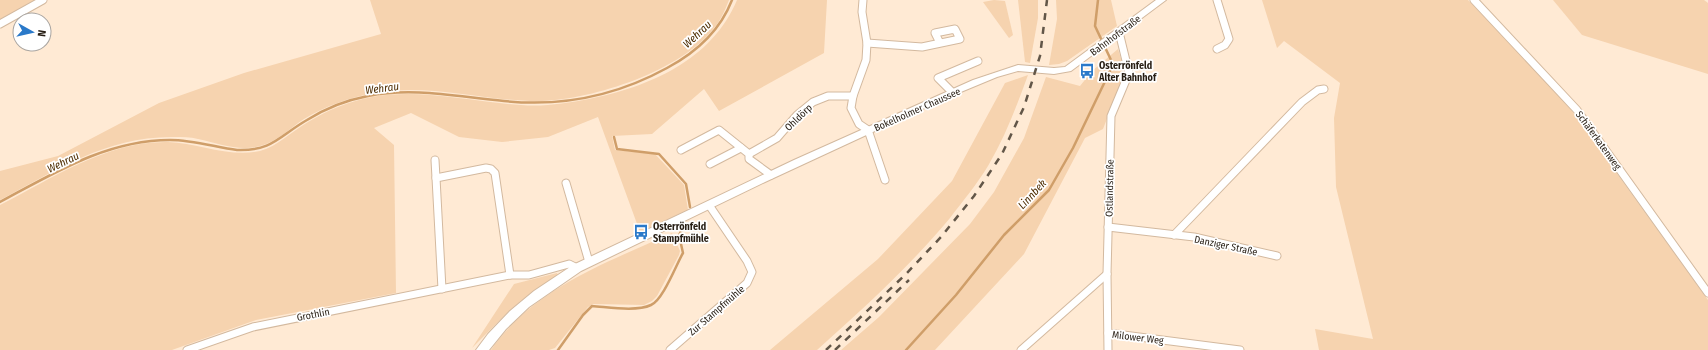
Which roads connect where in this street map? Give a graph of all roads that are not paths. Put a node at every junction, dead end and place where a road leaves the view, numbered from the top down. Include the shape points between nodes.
1 (43, 0) edge
2 (863, 0) edge
3 (1162, 0) edge
4 (1217, 0) edge
5 (1474, 0) edge
6 (0, 24) edge
7 (1119, 32) junction
8 (867, 43) junction
9 (940, 43) dead end
10 (1218, 49) dead end
11 (978, 62) dead end
12 (1068, 70) joint
13 (1321, 89) dead end
14 (953, 93) junction
15 (853, 96) junction
16 (868, 130) junction
17 (741, 148) junction
18 (681, 150) dead end
19 (749, 154) junction
20 (435, 160) dead end
21 (710, 164) dead end
22 (771, 175) junction
23 (436, 178) junction
24 (885, 180) dead end
25 (566, 183) dead end
26 (709, 205) junction
27 (1108, 227) junction
28 (1174, 235) junction
29 (1277, 256) dead end
30 (594, 260) junction
31 (577, 268) junction
32 (1107, 274) junction
33 (510, 275) junction
34 (442, 289) junction
35 (1708, 293) edge
36 (1108, 332) junction
37 (187, 350) edge
38 (482, 350) edge
39 (670, 350) edge
40 (1021, 350) edge
41 (1108, 350) edge
42 (1240, 350) edge

1 - 6 street
2 - 8 street via 862,12
3 - 7 main road, Bahnhofstraße
4 - 10 street via 1229,38 1225,45
5 - 35 street, Schäferkatenweg via 1577,110
7 - 12 main road, Bahnhofstraße
7 - 27 street, Ostlandstraße via 1129,74 1111,116
8 - 9 street via 922,47
8 - 15 street via 866,60
11 - 14 street via 938,78
12 - 14 main road, Bokelholmer Chaussee via 1051,72 1013,69
13 - 28 street via 1302,102
14 - 16 main road, Bokelholmer Chaussee
15 - 16 street via 851,108 859,124
15 - 19 street, Ohldörp via 828,96 813,102 776,138
16 - 22 main road, Bokelholmer Chaussee
16 - 24 street
17 - 18 street via 720,130
17 - 19 street
17 - 21 street
19 - 22 street via 749,159
20 - 23 street
22 - 26 main road, Bokelholmer Chaussee
23 - 33 street via 486,168 495,173
23 - 34 street
25 - 30 street
26 - 30 main road, Bokelholmer Chaussee
26 - 39 street, Zur Stampfmühle via 752,272 747,283
27 - 28 street, Danziger Straße
27 - 32 street, Ostlandstraße
28 - 29 street, Danziger Straße via 1194,237
30 - 31 main road, Bokelholmer Chaussee
31 - 33 street, Grothlin via 568,264 529,275
31 - 38 main road, Bokelholmer Chaussee via 545,288 516,311
32 - 36 street, Ostlandstraße
32 - 40 street
33 - 34 street, Grothlin
34 - 37 street, Grothlin via 260,325
36 - 41 street, Ostlandstraße
36 - 42 street, Milower Weg

